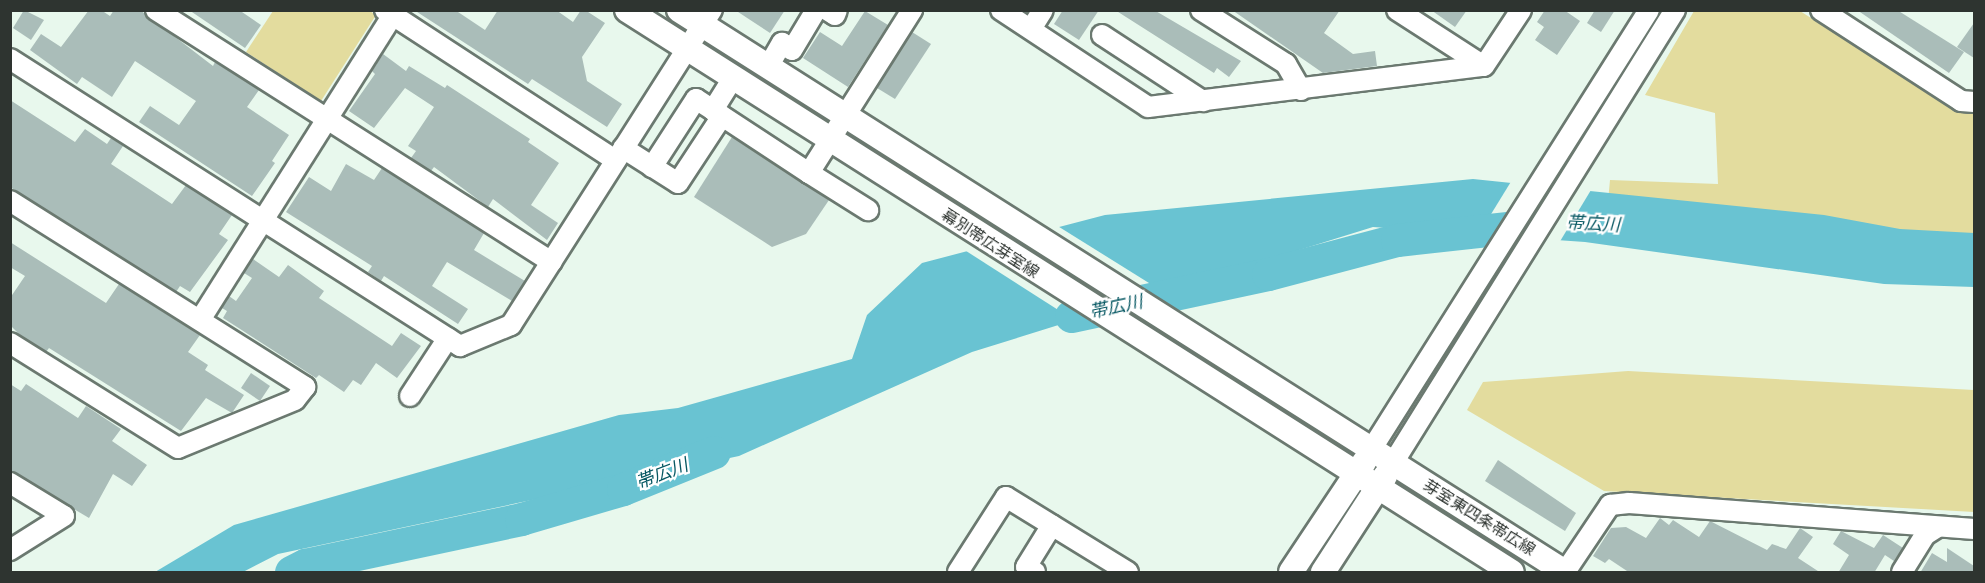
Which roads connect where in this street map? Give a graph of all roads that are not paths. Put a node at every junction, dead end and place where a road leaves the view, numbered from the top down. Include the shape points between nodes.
1 (156, 10) edge
2 (627, 10) edge
3 (679, 10) edge
4 (816, 10) edge
5 (827, 10) edge
6 (837, 10) edge
7 (912, 10) edge
8 (1001, 10) edge
9 (1043, 10) edge
10 (1202, 10) edge
11 (1397, 10) edge
12 (1521, 10) edge
13 (1649, 10) edge
14 (1676, 10) edge
15 (1821, 10) edge
16 (391, 12) edge
17 (707, 18) edge
18 (1031, 29) junction
19 (1101, 35) dead end
20 (688, 49) junction
21 (10, 59) edge
22 (1484, 66) junction
23 (768, 67) junction
24 (733, 78) junction
25 (1301, 90) junction
26 (1203, 101) junction
27 (1974, 102) edge
28 (717, 113) junction
29 (846, 116) junction
30 (326, 120) junction
31 (830, 141) junction
32 (619, 154) junction
33 (652, 166) junction
34 (809, 172) junction
35 (10, 201) edge
36 (868, 210) dead end
37 (264, 219) junction
38 (552, 262) junction
39 (200, 320) junction
40 (448, 338) junction
41 (10, 343) edge
42 (410, 396) dead end
43 (1371, 450) junction
44 (1393, 464) junction
45 (1356, 475) junction
46 (10, 483) edge
47 (1377, 488) junction
48 (1052, 525) junction
49 (1936, 528) junction
50 (1974, 529) edge
51 (10, 550) edge
52 (958, 573) edge
53 (1035, 573) edge
54 (1128, 573) edge
55 (1291, 573) edge
56 (1323, 573) edge
57 (1512, 573) edge
58 (1565, 573) edge
59 (1902, 573) edge

1 - 30 street
2 - 20 main road, 幕別帯広芽室線
3 - 17 main road, 幕別帯広芽室線
4 - 23 street via 792,50 782,43
5 - 6 street via 835,15
7 - 29 street
8 - 18 street
9 - 18 street
10 - 25 street via 1286,64
11 - 22 street
12 - 22 street
13 - 43 street
14 - 44 street
15 - 27 street via 1961,101
16 - 30 street
16 - 32 street
17 - 20 street
17 - 23 main road, 幕別帯広芽室線
18 - 26 street via 1148,107
19 - 26 street
20 - 24 main road, 幕別帯広芽室線
20 - 32 street
21 - 37 street
22 - 25 street
23 - 29 main road, 幕別帯広芽室線
24 - 28 street
24 - 31 main road, 幕別帯広芽室線
25 - 26 street
28 - 33 street via 696,99
28 - 33 street via 678,183
28 - 34 street
29 - 31 street
29 - 43 main road, 幕別帯広芽室線
30 - 37 street
30 - 38 street
31 - 34 street
31 - 45 main road, 幕別帯広芽室線
32 - 33 street
32 - 38 street
34 - 36 street
35 - 39 street
37 - 39 street
37 - 40 street
38 - 40 street via 511,325 460,346
39 - 41 street via 305,387 295,400 178,448
40 - 42 street
43 - 44 main road, 幕別帯広芽室線
43 - 45 main road
44 - 47 main road
44 - 58 main road, 芽室東四条帯広線
45 - 47 main road, 幕別帯広芽室線
45 - 55 main road
46 - 51 street via 64,516
47 - 56 main road
47 - 57 main road, 芽室東四条帯広線
48 - 52 street via 1006,497
48 - 53 street via 1026,567
48 - 54 street
49 - 50 street
49 - 58 street via 1629,503 1610,506
49 - 59 street via 1925,535

